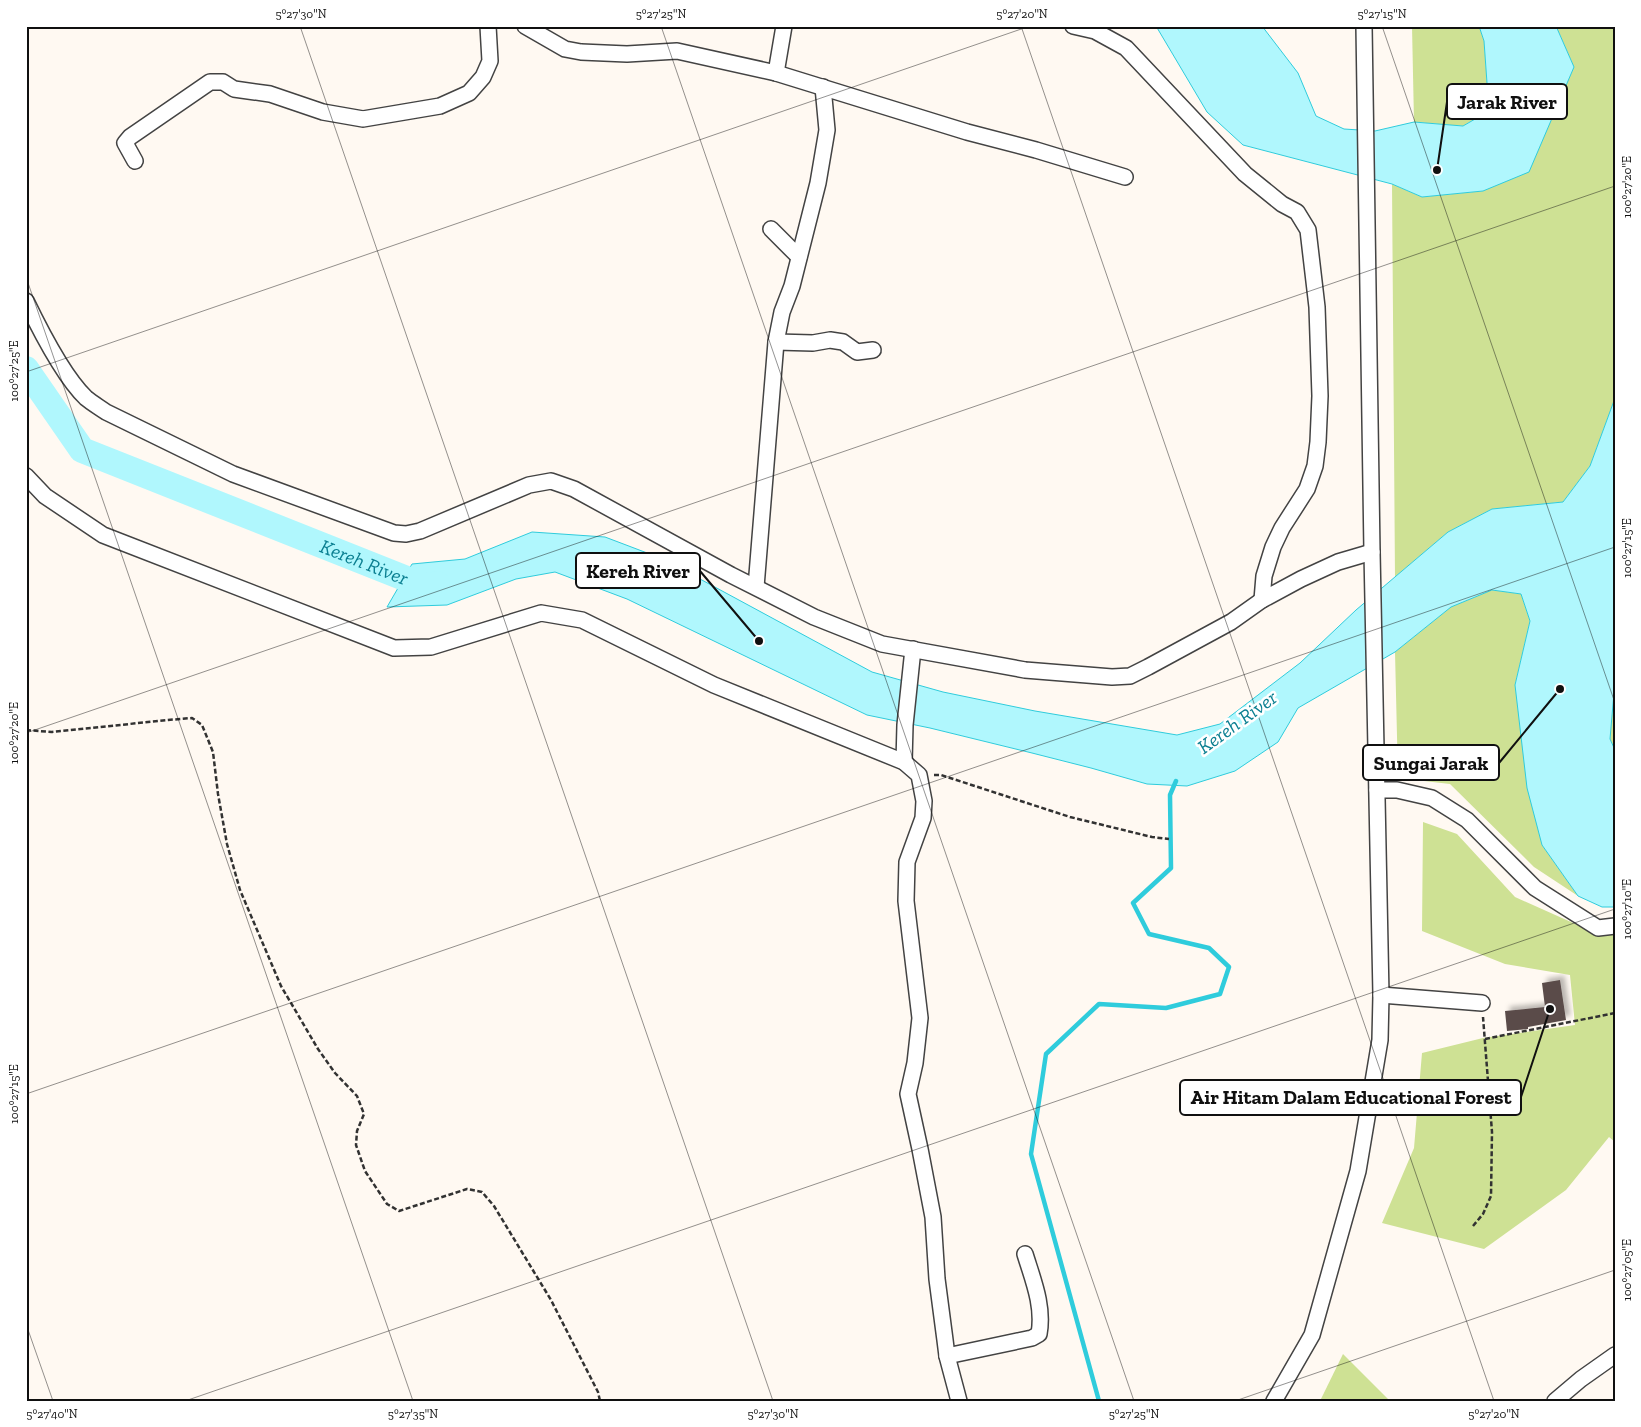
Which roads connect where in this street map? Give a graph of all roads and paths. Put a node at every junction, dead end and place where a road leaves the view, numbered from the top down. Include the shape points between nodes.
1 (488, 26) edge
2 (525, 26) edge
3 (784, 26) edge
4 (1073, 26) edge
5 (1364, 26) edge
6 (776, 72) junction
7 (823, 87) junction
8 (135, 161) dead end
9 (1125, 177) dead end
10 (771, 230) dead end
11 (799, 257) junction
12 (26, 301) edge
13 (776, 342) junction
14 (873, 350) dead end
15 (26, 476) edge
16 (1372, 558) junction
17 (756, 586) junction
18 (1262, 600) junction
19 (912, 654) junction
20 (26, 730) edge
21 (904, 762) junction
22 (919, 775) junction
23 (1377, 790) junction
24 (1169, 839) dead end
25 (1615, 926) edge
26 (1381, 996) junction
27 (1482, 1003) joint
28 (1615, 1012) edge
29 (1484, 1039) junction
30 (1473, 1226) dead end
31 (1025, 1254) dead end
32 (1615, 1355) edge
33 (948, 1356) junction
34 (600, 1401) edge
35 (959, 1401) edge
36 (1274, 1401) edge
37 (1555, 1401) edge

1 - 8 street via 490,61 483,77 469,93 440,106 363,119 323,112 270,94 234,89 223,82 210,82 130,136 125,143
2 - 6 street via 565,49 581,52 627,54 677,50
3 - 6 street
4 - 18 street via 1096,31 1126,48 1245,174 1297,212 1308,230 1317,307 1318,442 1315,466 1307,488 1273,547 1264,576
5 - 16 street
6 - 7 street
7 - 9 street
7 - 11 street via 827,130 818,184
10 - 11 street
11 - 13 street
12 - 17 street via 74,384 88,399 106,412 233,474 394,533 406,534 528,485 551,481 574,489
13 - 14 street via 830,340 843,342 857,352
13 - 17 street
15 - 21 street via 45,496 103,535 394,648 431,647 541,613 582,620 714,685
16 - 18 street via 1338,562
16 - 23 street
17 - 19 street via 814,617
18 - 19 street via 1231,622 1130,676 1025,670
19 - 21 street
20 - 34 path via 52,732 192,718 202,724 213,752 227,844 240,890 281,986 318,1049 357,1096 364,1114 357,1131 356,1145 365,1171 387,1204 399,1211 467,1189 482,1192 494,1206 551,1300
21 - 22 street
22 - 24 path via 941,775 1070,817
22 - 33 street via 924,801 923,818 907,862 906,902 920,1018 908,1094 933,1217
23 - 25 street via 1397,790 1432,798 1467,820 1535,888 1598,928
23 - 26 street
26 - 27 street
26 - 36 street via 1380,1040 1358,1171 1312,1335
27 - 29 path
28 - 29 path
29 - 30 path via 1492,1132 1490,1196 1483,1214
31 - 33 street via 1040,1305 1039,1334
32 - 37 street
33 - 35 street

